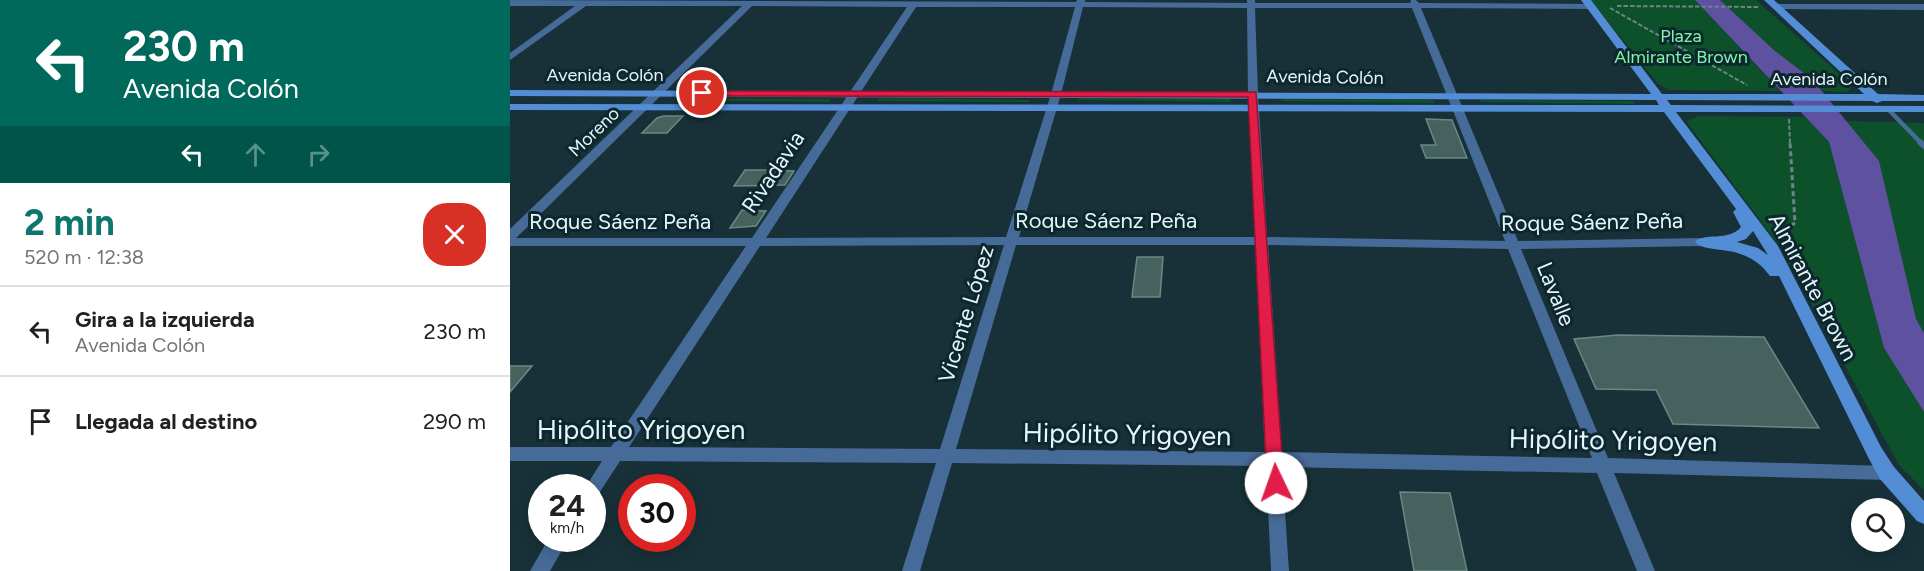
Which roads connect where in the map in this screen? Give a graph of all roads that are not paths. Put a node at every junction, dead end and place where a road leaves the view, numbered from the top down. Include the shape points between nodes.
1 (586, 2) edge
2 (510, 3) edge
3 (749, 3) edge
4 (913, 3) edge
5 (1080, 3) edge
6 (1251, 3) edge
7 (1589, 3) edge
8 (1415, 4) edge
9 (1770, 5) edge
10 (1924, 7) edge
11 (510, 57) edge
12 (510, 93) edge
13 (659, 93) junction
14 (853, 94) junction
15 (1661, 96) junction
16 (1874, 97) junction
17 (1924, 98) edge
18 (1253, 100) junction
19 (1054, 101) junction
20 (1455, 102) junction
21 (510, 107) edge
22 (644, 107) junction
23 (845, 107) junction
24 (1671, 109) junction
25 (1888, 109) junction
26 (1924, 109) edge
27 (1924, 146) edge
28 (1734, 201) junction
29 (510, 236) edge
30 (1010, 241) junction
31 (1261, 241) junction
32 (510, 242) edge
33 (755, 242) junction
34 (1702, 242) junction
35 (1514, 245) junction
36 (1798, 301) junction
37 (510, 454) edge
38 (616, 454) junction
39 (946, 456) junction
40 (1275, 461) junction
41 (1601, 464) junction
42 (1887, 473) junction
43 (603, 474) edge
44 (1924, 515) edge
45 (551, 552) edge
46 (539, 571) edge
47 (911, 571) edge
48 (1280, 571) edge
49 (1646, 571) edge

1 - 2 street
1 - 3 street
1 - 11 street
3 - 4 street
3 - 13 street, Moreno
4 - 5 street
4 - 14 street, Rivadavia
5 - 6 street
5 - 19 street, Vicente López
6 - 8 street
6 - 18 street
7 - 8 street
7 - 15 main road, Almirante Brown
8 - 20 street, Lavalle
9 - 10 street
9 - 16 main road
12 - 13 main road, Avenida Colón
13 - 14 main road, Avenida Colón
13 - 22 street, Moreno
14 - 19 main road, Avenida Colón
14 - 23 street, Rivadavia
15 - 16 main road, Avenida Colón
15 - 20 main road, Avenida Colón
15 - 24 main road, Almirante Brown
16 - 17 main road, Avenida Colón
16 - 25 main road
18 - 19 main road, Avenida Colón
18 - 20 main road, Avenida Colón
18 - 31 street
19 - 23 main road, Avenida Colón
19 - 30 street, Vicente López
20 - 24 main road, Avenida Colón
20 - 35 street, Lavalle
21 - 22 main road, Avenida Colón
22 - 23 main road, Avenida Colón
22 - 29 street, Moreno
23 - 33 street, Rivadavia
24 - 25 main road, Avenida Colón
24 - 28 main road, Almirante Brown
25 - 26 main road, Avenida Colón
25 - 27 lane
28 - 34 main road via 1748,227 1745,234
28 - 36 main road, Almirante Brown via 1771,246
30 - 31 street, Roque Sáenz Peña
30 - 33 street, Roque Sáenz Peña
30 - 39 street, Vicente López
31 - 35 street, Roque Sáenz Peña
31 - 40 street
32 - 33 street, Roque Sáenz Peña
33 - 38 street, Rivadavia
34 - 35 street, Roque Sáenz Peña
34 - 36 main road via 1756,251 1768,259
35 - 41 street, Lavalle
36 - 42 main road, Almirante Brown
37 - 38 street, Hipólito Yrigoyen
38 - 39 street, Hipólito Yrigoyen
38 - 43 street, Rivadavia
39 - 40 street, Hipólito Yrigoyen
39 - 47 street, Vicente López
40 - 41 street, Hipólito Yrigoyen
40 - 48 street
41 - 42 street, Hipólito Yrigoyen
41 - 49 street, Lavalle
42 - 44 main road, Almirante Brown
45 - 46 street

